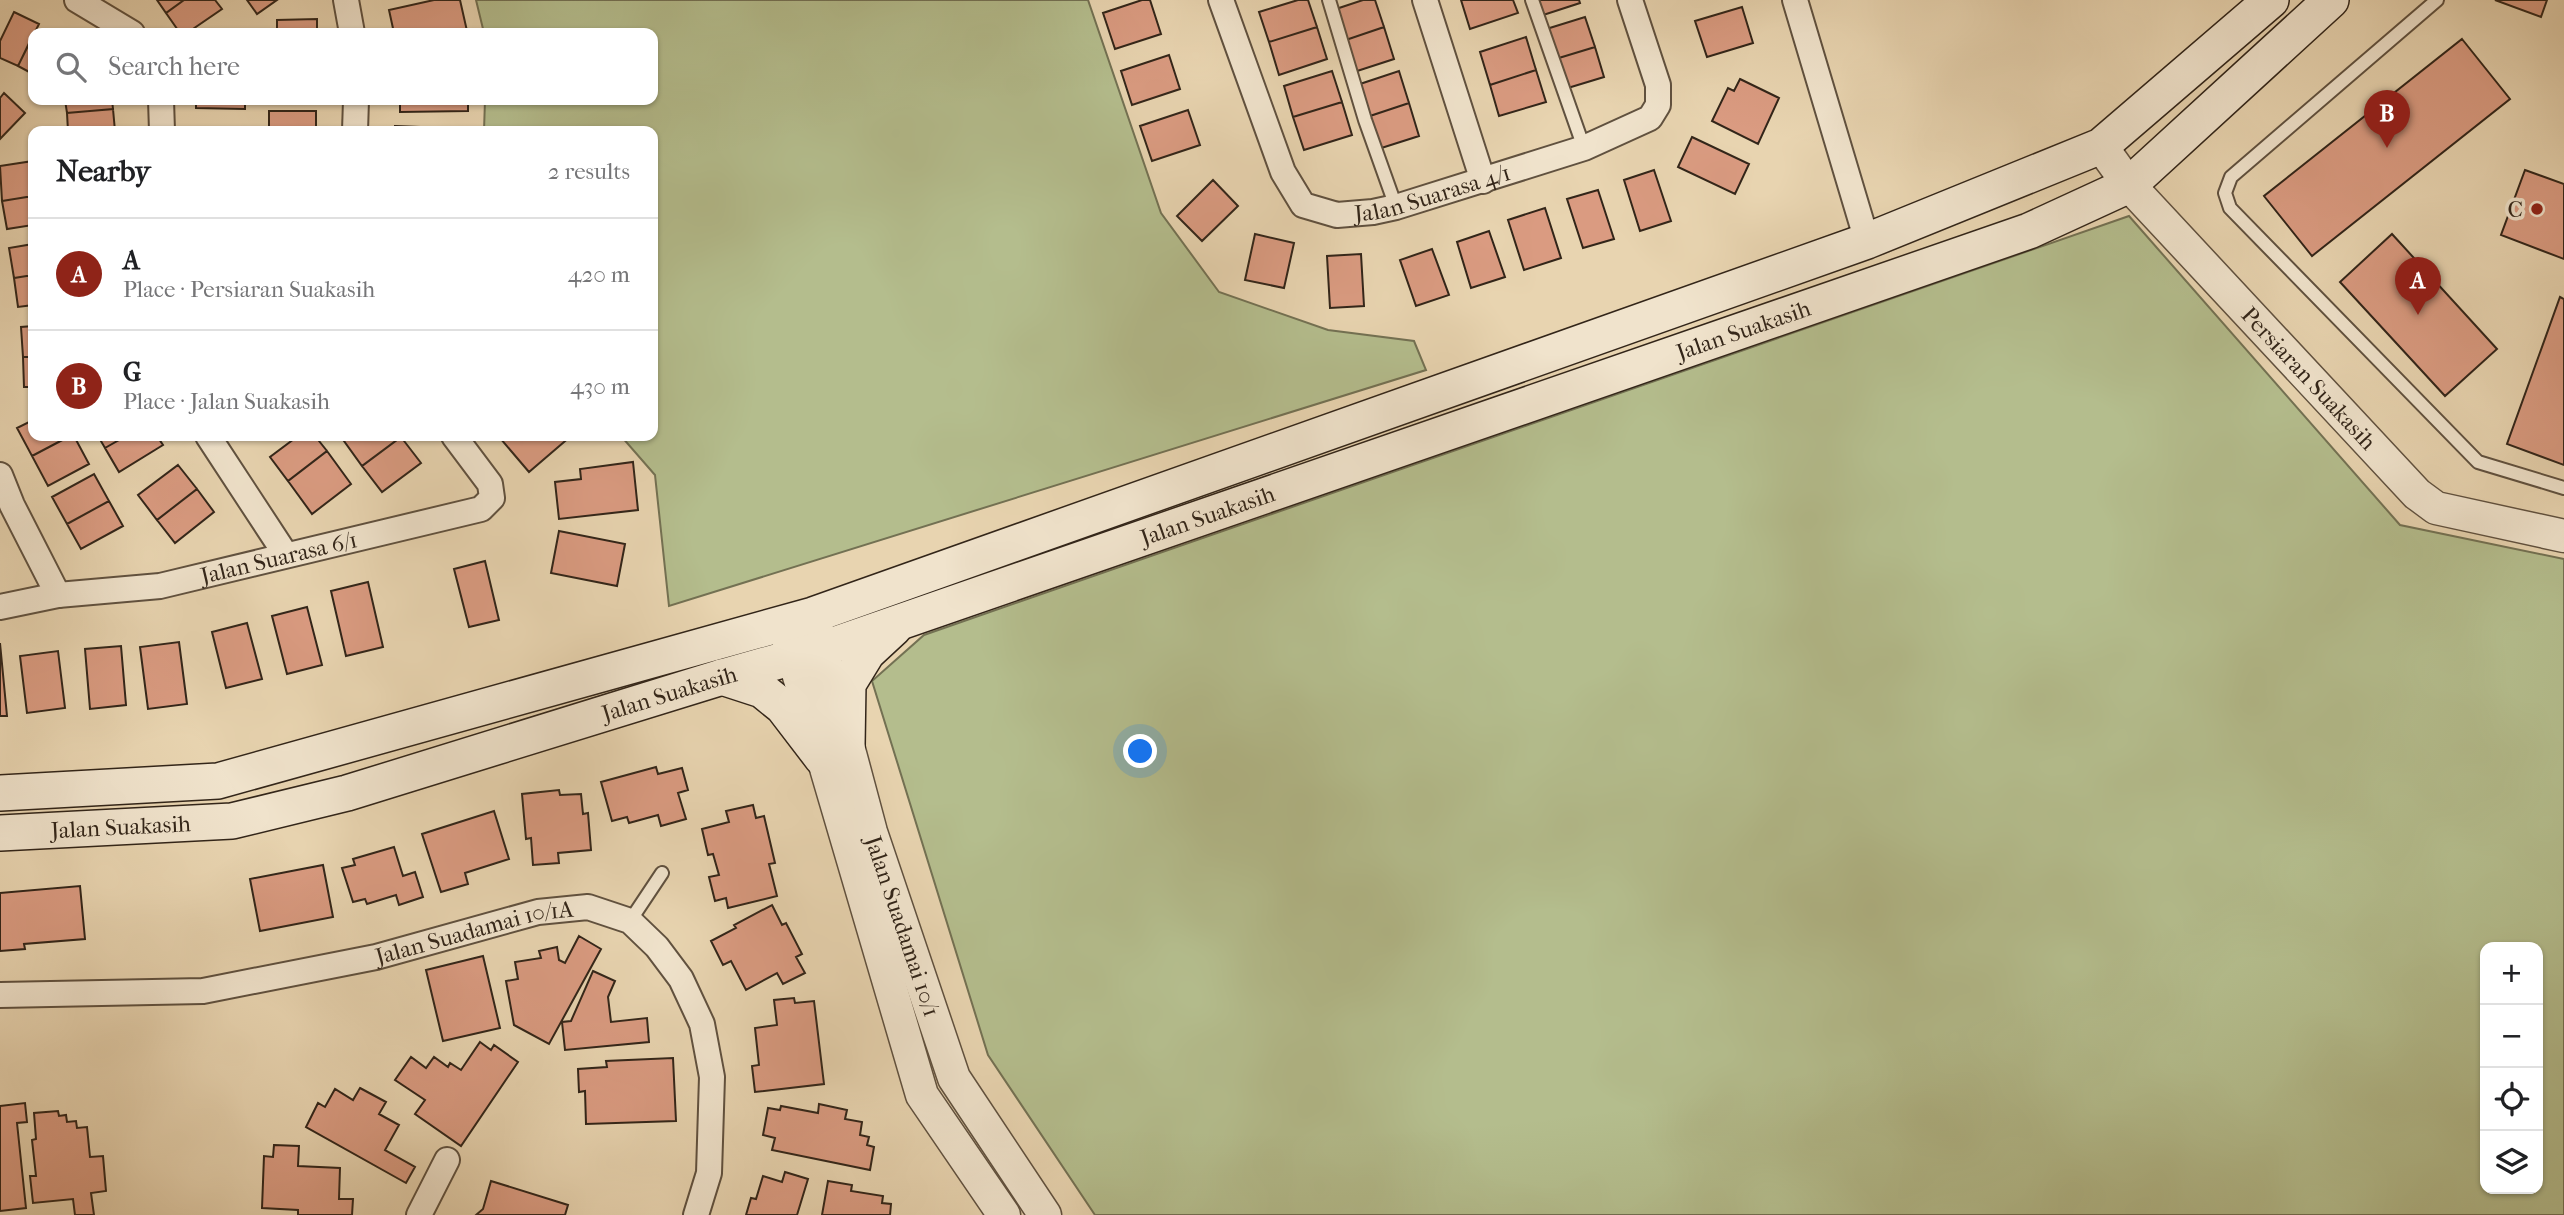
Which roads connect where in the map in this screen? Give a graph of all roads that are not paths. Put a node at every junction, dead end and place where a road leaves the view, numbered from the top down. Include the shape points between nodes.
1 (77, 0) edge
2 (346, 0) edge
3 (1222, 0) edge
4 (1329, 0) edge
5 (1425, 0) edge
6 (1532, 0) edge
7 (1630, 0) edge
8 (1795, 0) edge
9 (2271, 0) edge
10 (2331, 0) edge
11 (2437, 0) edge
12 (124, 28) edge
13 (351, 28) edge
14 (161, 105) edge
15 (356, 105) edge
16 (162, 126) edge
17 (355, 126) edge
18 (2101, 146) junction
19 (1584, 148) junction
20 (1483, 181) junction
21 (2129, 185) junction
22 (1396, 207) junction
23 (1867, 241) junction
24 (211, 441) edge
25 (458, 441) edge
26 (0, 475) edge
27 (2564, 488) edge
28 (6, 506) edge
29 (2564, 536) edge
30 (286, 555) junction
31 (58, 595) junction
32 (0, 607) edge
33 (798, 619) junction
34 (899, 623) junction
35 (808, 653) junction
36 (722, 677) junction
37 (835, 752) junction
38 (0, 793) edge
39 (0, 833) edge
40 (662, 873) dead end
41 (629, 921) junction
42 (0, 995) edge
43 (447, 1160) dead end
44 (419, 1215) edge
45 (696, 1215) edge
46 (1004, 1215) edge
47 (1045, 1215) edge

1 - 12 street
2 - 13 street
3 - 22 street, Jalan Suarasa 4/1 via 1283,172 1303,205 1337,215
4 - 22 lane
5 - 20 street
6 - 19 lane
7 - 19 street, Jalan Suarasa 4/1 via 1658,85 1658,105 1650,118
8 - 23 street
9 - 18 main road, Jalan Suakasih
10 - 21 main road, Jalan Suakasih
11 - 27 lane via 2231,177 2225,193 2230,208 2478,462
14 - 16 street
15 - 17 street
18 - 21 street, Persiaran Suakasih
18 - 23 main road, Jalan Suakasih
19 - 20 street, Jalan Suarasa 4/1
20 - 22 street, Jalan Suarasa 4/1
21 - 29 street, Persiaran Suakasih via 2417,494 2436,508
21 - 34 main road, Jalan Suakasih via 2029,231
23 - 33 main road, Jalan Suakasih
24 - 30 street
25 - 30 street, Jalan Suarasa 6/1 via 490,484 492,498 481,509
26 - 28 street
28 - 31 street
30 - 31 street, Jalan Suarasa 6/1 via 160,586
31 - 32 street, Jalan Suarasa 6/1
33 - 35 street, Jalan Suadamai 10/1
33 - 38 main road, Jalan Suakasih via 218,781
34 - 35 main road, Jalan Suakasih
34 - 37 main road via 867,653 848,684
35 - 36 main road, Jalan Suakasih
35 - 37 street, Jalan Suadamai 10/1
36 - 37 main road via 762,690
36 - 39 main road, Jalan Suakasih via 348,793 232,821
37 - 46 street, Jalan Suadamai 10/1 via 922,1095
37 - 47 street, Jalan Suadamai 10/1 via 871,832 954,1078
40 - 41 lane
41 - 42 street, Jalan Suadamai 10/1A via 588,907 538,912 376,957 203,991
41 - 45 street, Jalan Suadamai 10/1A via 681,979 702,1024 712,1077 710,1145 709,1173
43 - 44 street

